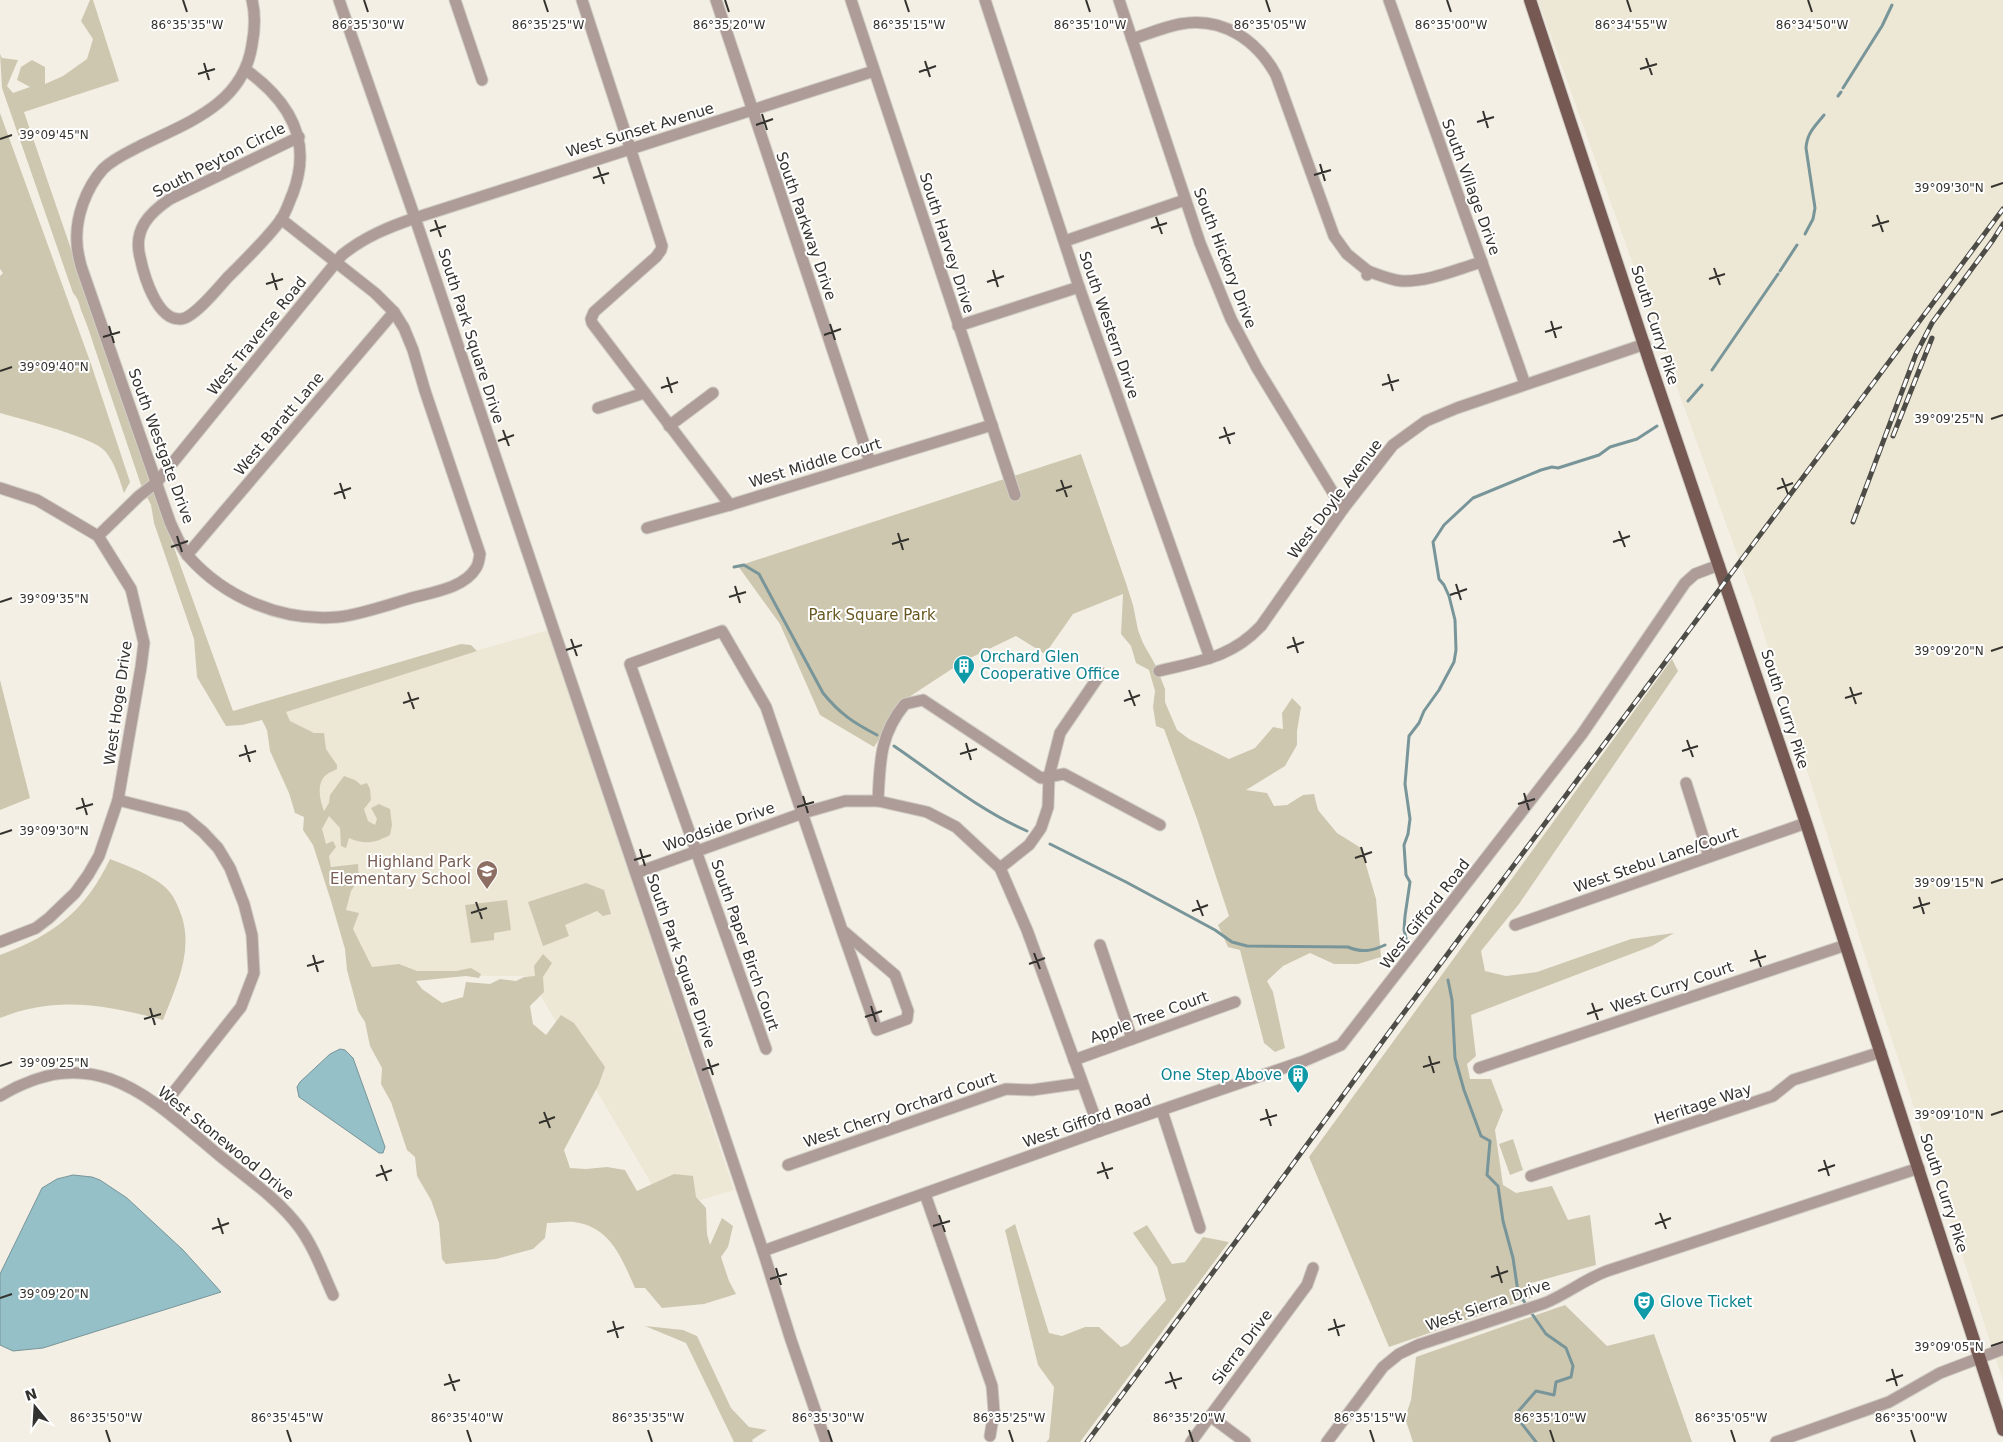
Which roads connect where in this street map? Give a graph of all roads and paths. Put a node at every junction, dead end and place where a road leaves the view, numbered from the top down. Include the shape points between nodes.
1 (252, 0) edge
2 (339, 0) edge
3 (456, 0) edge
4 (582, 0) edge
5 (716, 0) edge
6 (851, 0) edge
7 (985, 0) edge
8 (1119, 0) edge
9 (1388, 0) edge
10 (1530, 0) edge
11 (1132, 39) junction
12 (246, 70) junction
13 (874, 71) junction
14 (482, 80) dead end
15 (752, 111) junction
16 (299, 136) junction
17 (630, 149) junction
18 (1185, 200) junction
19 (415, 218) junction
20 (281, 220) junction
21 (1065, 241) junction
22 (1482, 262) junction
23 (336, 263) junction
24 (1079, 286) junction
25 (394, 312) junction
26 (958, 326) junction
27 (1645, 344) junction
28 (1525, 384) junction
29 (713, 392) dead end
30 (644, 393) junction
31 (598, 408) dead end
32 (992, 425) junction
33 (669, 426) junction
34 (870, 462) junction
35 (157, 482) junction
36 (0, 488) edge
37 (1015, 494) dead end
38 (730, 505) junction
39 (1343, 509) junction
40 (647, 528) dead end
41 (98, 536) junction
42 (187, 555) junction
43 (1719, 564) junction
44 (1210, 658) junction
45 (1159, 672) dead end
46 (1101, 674) dead end
47 (1049, 776) junction
48 (1686, 784) dead end
49 (118, 800) junction
50 (878, 801) junction
51 (803, 813) junction
52 (1806, 823) junction
53 (1160, 825) dead end
54 (697, 851) junction
55 (1709, 856) junction
56 (1000, 868) junction
57 (636, 873) junction
58 (1515, 925) dead end
59 (842, 930) junction
60 (0, 942) edge
61 (1100, 945) dead end
62 (1846, 945) junction
63 (1235, 1002) dead end
64 (1132, 1038) junction
65 (766, 1049) dead end
66 (1881, 1052) junction
67 (1074, 1060) junction
68 (1479, 1068) dead end
69 (1082, 1083) junction
70 (0, 1096) edge
71 (162, 1107) junction
72 (1162, 1111) junction
73 (1100, 1131) junction
74 (788, 1164) dead end
75 (1919, 1168) junction
76 (1531, 1176) dead end
77 (925, 1194) junction
78 (1200, 1228) dead end
79 (763, 1251) junction
80 (1313, 1268) dead end
81 (333, 1295) dead end
82 (2003, 1349) edge
83 (1979, 1357) junction
84 (1210, 1416) junction
85 (2003, 1430) edge
86 (990, 1436) dead end
87 (826, 1442) edge
88 (1191, 1442) edge
89 (1245, 1442) edge
90 (1328, 1442) edge
91 (1776, 1442) edge

1 - 12 street, South Westgate Drive via 255,27
2 - 19 street, South Park Square Drive
3 - 14 street
4 - 17 street
5 - 15 street, South Parkway Drive
6 - 13 street, South Harvey Drive
7 - 21 street, South Western Drive
8 - 11 street, South Hickory Drive
9 - 22 street, South Village Drive
10 - 27 main road, South Curry Pike
11 - 18 street, South Hickory Drive
11 - 22 street via 1192,22 1234,29 1251,42 1276,76 1334,236 1347,254 1368,273 1403,281 1427,278
12 - 16 street, South Peyton Circle via 272,92
12 - 35 street, South Westgate Drive via 220,104 199,118 120,156 104,169 90,188 82,207 76,242 81,266
13 - 15 street, West Sunset Avenue
13 - 26 street, South Harvey Drive
15 - 17 street, West Sunset Avenue
15 - 34 street, South Parkway Drive
16 - 20 street, South Peyton Circle via 296,184
16 - 20 street, South Peyton Circle via 170,198 147,218 138,238 138,251 156,303 172,318 181,320 189,317
17 - 19 street, West Sunset Avenue
17 - 30 street via 661,241 661,250 594,312 591,319 593,327
18 - 21 street
18 - 39 street, South Hickory Drive via 1208,266 1240,338
19 - 23 street, West Traverse Road via 354,245
19 - 57 street, South Park Square Drive
20 - 23 street, South Westgate Drive
21 - 24 street, South Western Drive
22 - 28 street, South Village Drive
23 - 25 street, South Westgate Drive
23 - 35 street, West Traverse Road
24 - 26 street
24 - 44 street, South Western Drive
25 - 42 street, West Baratt Lane
25 - 42 street, South Westgate Drive via 413,350 480,554 477,567 468,578 446,588 339,617 309,617 256,606 212,578
26 - 32 street, South Harvey Drive
27 - 28 street, West Doyle Avenue
27 - 43 main road, South Curry Pike
28 - 39 street, West Doyle Avenue via 1440,414 1415,427 1393,445
29 - 33 street
30 - 31 street
30 - 33 street
32 - 34 street, West Middle Court
32 - 37 street, South Harvey Drive
33 - 38 street
34 - 38 street, West Middle Court
35 - 41 street, West Traverse Road
35 - 42 street, South Westgate Drive via 170,522
36 - 41 street, West Hoge Drive via 37,500
38 - 40 street, West Middle Court
39 - 44 street, West Doyle Avenue via 1261,626 1242,644
41 - 49 street, West Hoge Drive via 131,589 144,643
43 - 52 main road, South Curry Pike
43 - 72 street, West Gifford Road via 1695,574 1685,583 1582,734 1340,1046
44 - 45 street, West Doyle Avenue
46 - 47 street via 1060,733
47 - 50 street via 1041,778 923,700 905,704 888,731 880,754
47 - 53 street via 1064,774
47 - 56 street via 1048,808 1041,828 1029,845
48 - 55 street
49 - 60 street, West Hoge Drive via 99,856 75,893 36,928
49 - 71 street via 184,817 203,832 230,868 252,935 254,973 241,1007
50 - 51 street, Woodside Drive via 845,801
50 - 56 street, Woodside Drive via 927,812 956,827
51 - 54 street, Woodside Drive
51 - 54 street, South Paper Birch Court via 766,707 722,631 630,664
51 - 59 street
52 - 55 street, West Stebu Lane/Court
52 - 62 main road, South Curry Pike
54 - 57 street, Woodside Drive
54 - 65 street, South Paper Birch Court
55 - 58 street, West Stebu Lane/Court
56 - 67 street via 1027,930
57 - 79 street, South Park Square Drive
59 - 59 street via 895,975 908,1011 907,1019 877,1030
61 - 64 street
62 - 66 main road, South Curry Pike
62 - 68 street, West Curry Court
63 - 64 street, Apple Tree Court
64 - 67 street, Apple Tree Court
66 - 75 main road, South Curry Pike
66 - 76 street, Heritage Way via 1793,1080 1773,1096
67 - 69 street
69 - 73 street
69 - 74 street, West Cherry Orchard Court via 1032,1090 1006,1089
70 - 71 street, West Stonewood Drive via 41,1076 65,1072 118,1080
71 - 81 street, West Stonewood Drive via 286,1210 306,1236
72 - 73 street, West Gifford Road
72 - 78 street
73 - 77 street, West Gifford Road
75 - 83 main road, South Curry Pike
75 - 90 street, West Sierra Drive via 1607,1271 1558,1297 1413,1347 1383,1367
77 - 79 street, West Gifford Road
77 - 86 street via 992,1386 994,1412
79 - 87 street
80 - 84 street, Sierra Drive via 1307,1285
82 - 83 street
83 - 85 main road, South Curry Pike
83 - 91 street via 1940,1372 1889,1402
84 - 88 street, Sierra Drive
84 - 89 street

